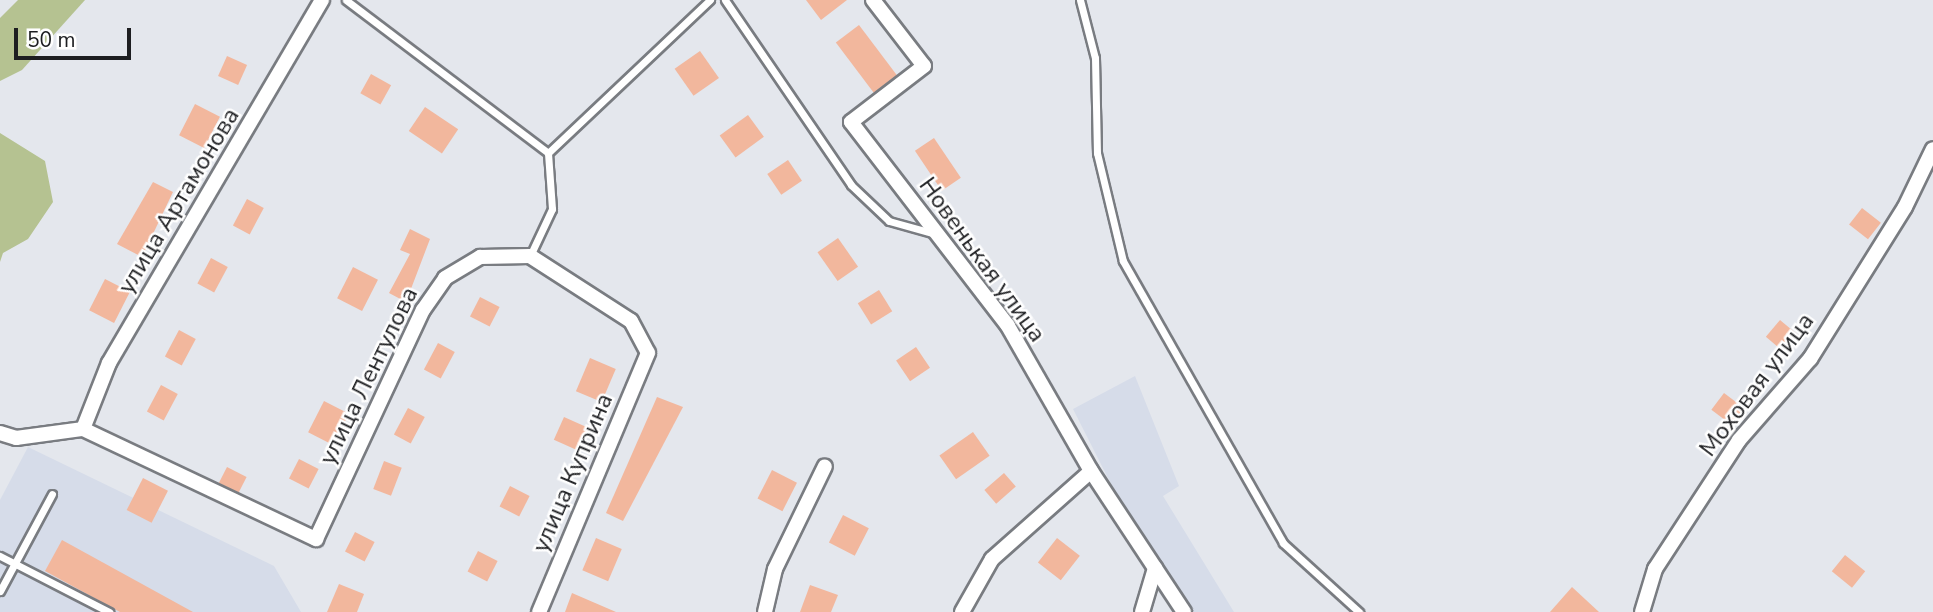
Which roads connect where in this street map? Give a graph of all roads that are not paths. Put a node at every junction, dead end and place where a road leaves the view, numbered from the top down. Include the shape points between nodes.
1 (322, 0) edge
2 (346, 0) edge
3 (710, 0) edge
4 (725, 0) edge
5 (873, 0) edge
6 (1080, 0) edge
7 (1933, 149) edge
8 (548, 153) junction
9 (937, 234) junction
10 (530, 256) junction
11 (83, 429) junction
12 (0, 433) edge
13 (825, 467) dead end
14 (1091, 471) junction
15 (52, 494) dead end
16 (0, 556) edge
17 (14, 563) junction
18 (1154, 568) junction
19 (0, 591) edge
20 (108, 612) edge
21 (539, 612) edge
22 (765, 612) edge
23 (962, 612) edge
24 (1142, 612) edge
25 (1184, 612) edge
26 (1359, 612) edge
27 (1642, 612) edge

1 - 11 street, улица Артамонова via 109,363
2 - 8 lane
3 - 8 lane
4 - 9 lane via 851,185 889,221
5 - 9 street, Новенькая улица via 924,66 852,122
6 - 26 lane via 1096,58 1097,153 1123,261 1283,543
7 - 27 street, Моховая улица via 1905,207 1810,359 1739,440 1655,569
8 - 10 lane via 552,209
9 - 14 street, Новенькая улица via 1008,327
10 - 11 street, улица Лентулова via 480,257 445,278 423,310 316,539
10 - 21 street, улица Куприна via 631,321 648,353
11 - 12 street via 16,438
13 - 22 street via 775,569
14 - 18 street, Новенькая улица
14 - 23 street via 992,559
15 - 17 lane
16 - 17 lane
17 - 19 lane
17 - 20 lane
18 - 24 street
18 - 25 street, Новенькая улица

